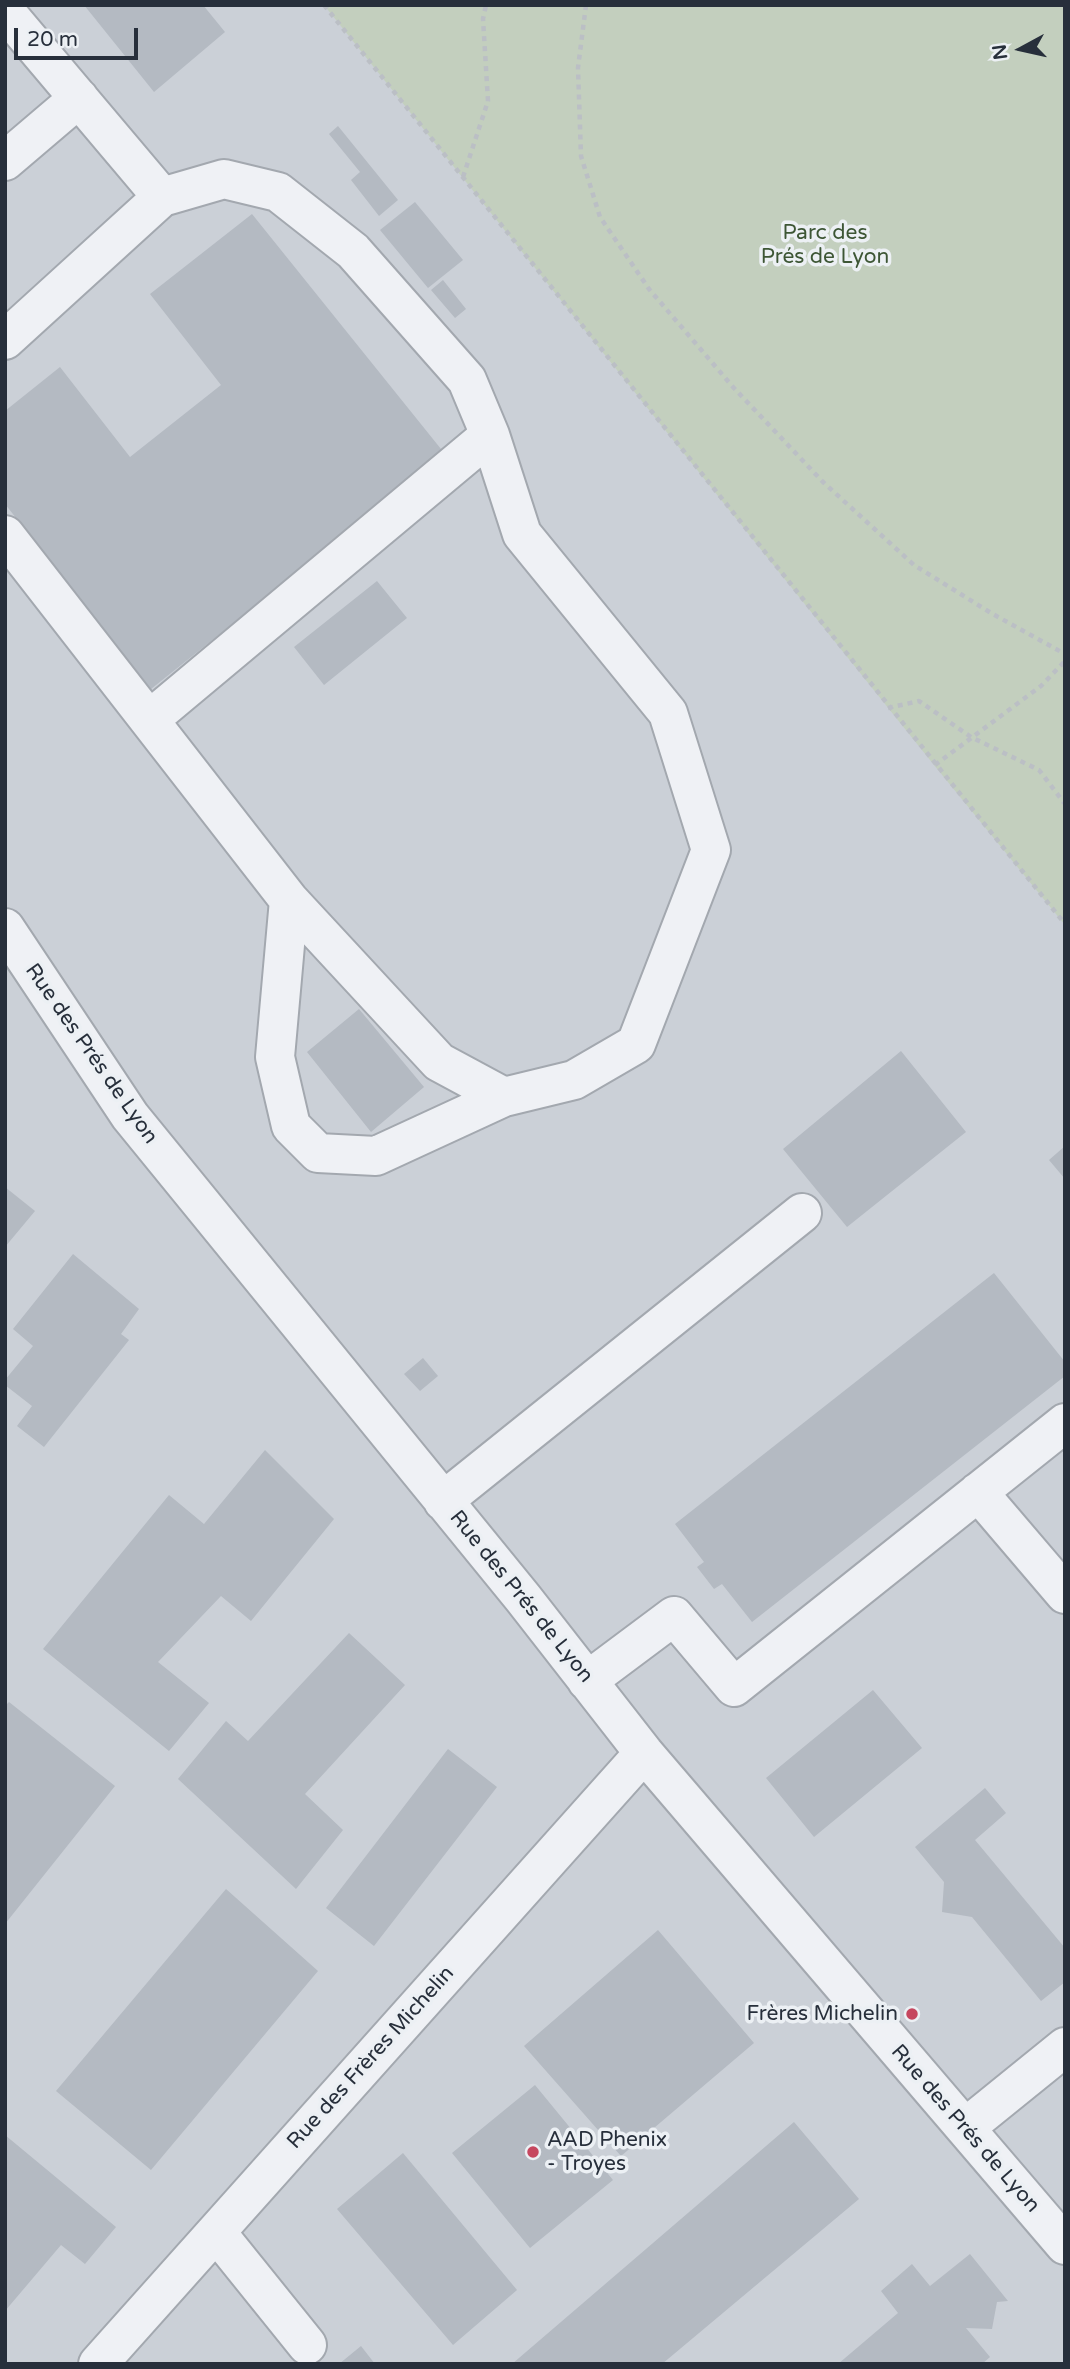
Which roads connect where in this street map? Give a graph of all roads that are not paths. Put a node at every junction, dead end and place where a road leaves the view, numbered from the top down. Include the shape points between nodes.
1 (13, 35) edge
2 (79, 99) junction
3 (5, 161) edge
4 (162, 197) junction
5 (5, 340) edge
6 (490, 435) junction
7 (5, 534) edge
8 (149, 720) junction
9 (289, 900) junction
10 (5, 928) edge
11 (504, 1097) junction
12 (802, 1213) dead end
13 (1065, 1423) edge
14 (978, 1492) junction
15 (443, 1501) junction
16 (1065, 1594) edge
17 (587, 1681) junction
18 (644, 1753) junction
19 (1065, 2047) edge
20 (965, 2128) junction
21 (216, 2232) junction
22 (1065, 2245) edge
23 (307, 2345) dead end
24 (98, 2364) edge

1 - 2 street
2 - 3 street
2 - 4 street
4 - 5 street
4 - 6 street via 224,179 278,192 353,251 467,380
6 - 8 street
6 - 11 street via 522,534 668,713 711,850 636,1044 574,1080
7 - 8 street
8 - 9 street
9 - 11 street via 439,1062
9 - 11 street via 275,1057 291,1126 318,1153 376,1156
10 - 15 street, Rue des Prés de Lyon via 130,1116
12 - 15 street
13 - 14 street
14 - 16 street
14 - 17 street via 734,1687 674,1616
15 - 17 street, Rue des Prés de Lyon
17 - 18 street, Rue des Prés de Lyon
18 - 20 street, Rue des Prés de Lyon
18 - 21 street, Rue des Frères Michelin
19 - 20 street
20 - 22 street, Rue des Prés de Lyon
21 - 23 street
21 - 24 street, Rue des Frères Michelin

